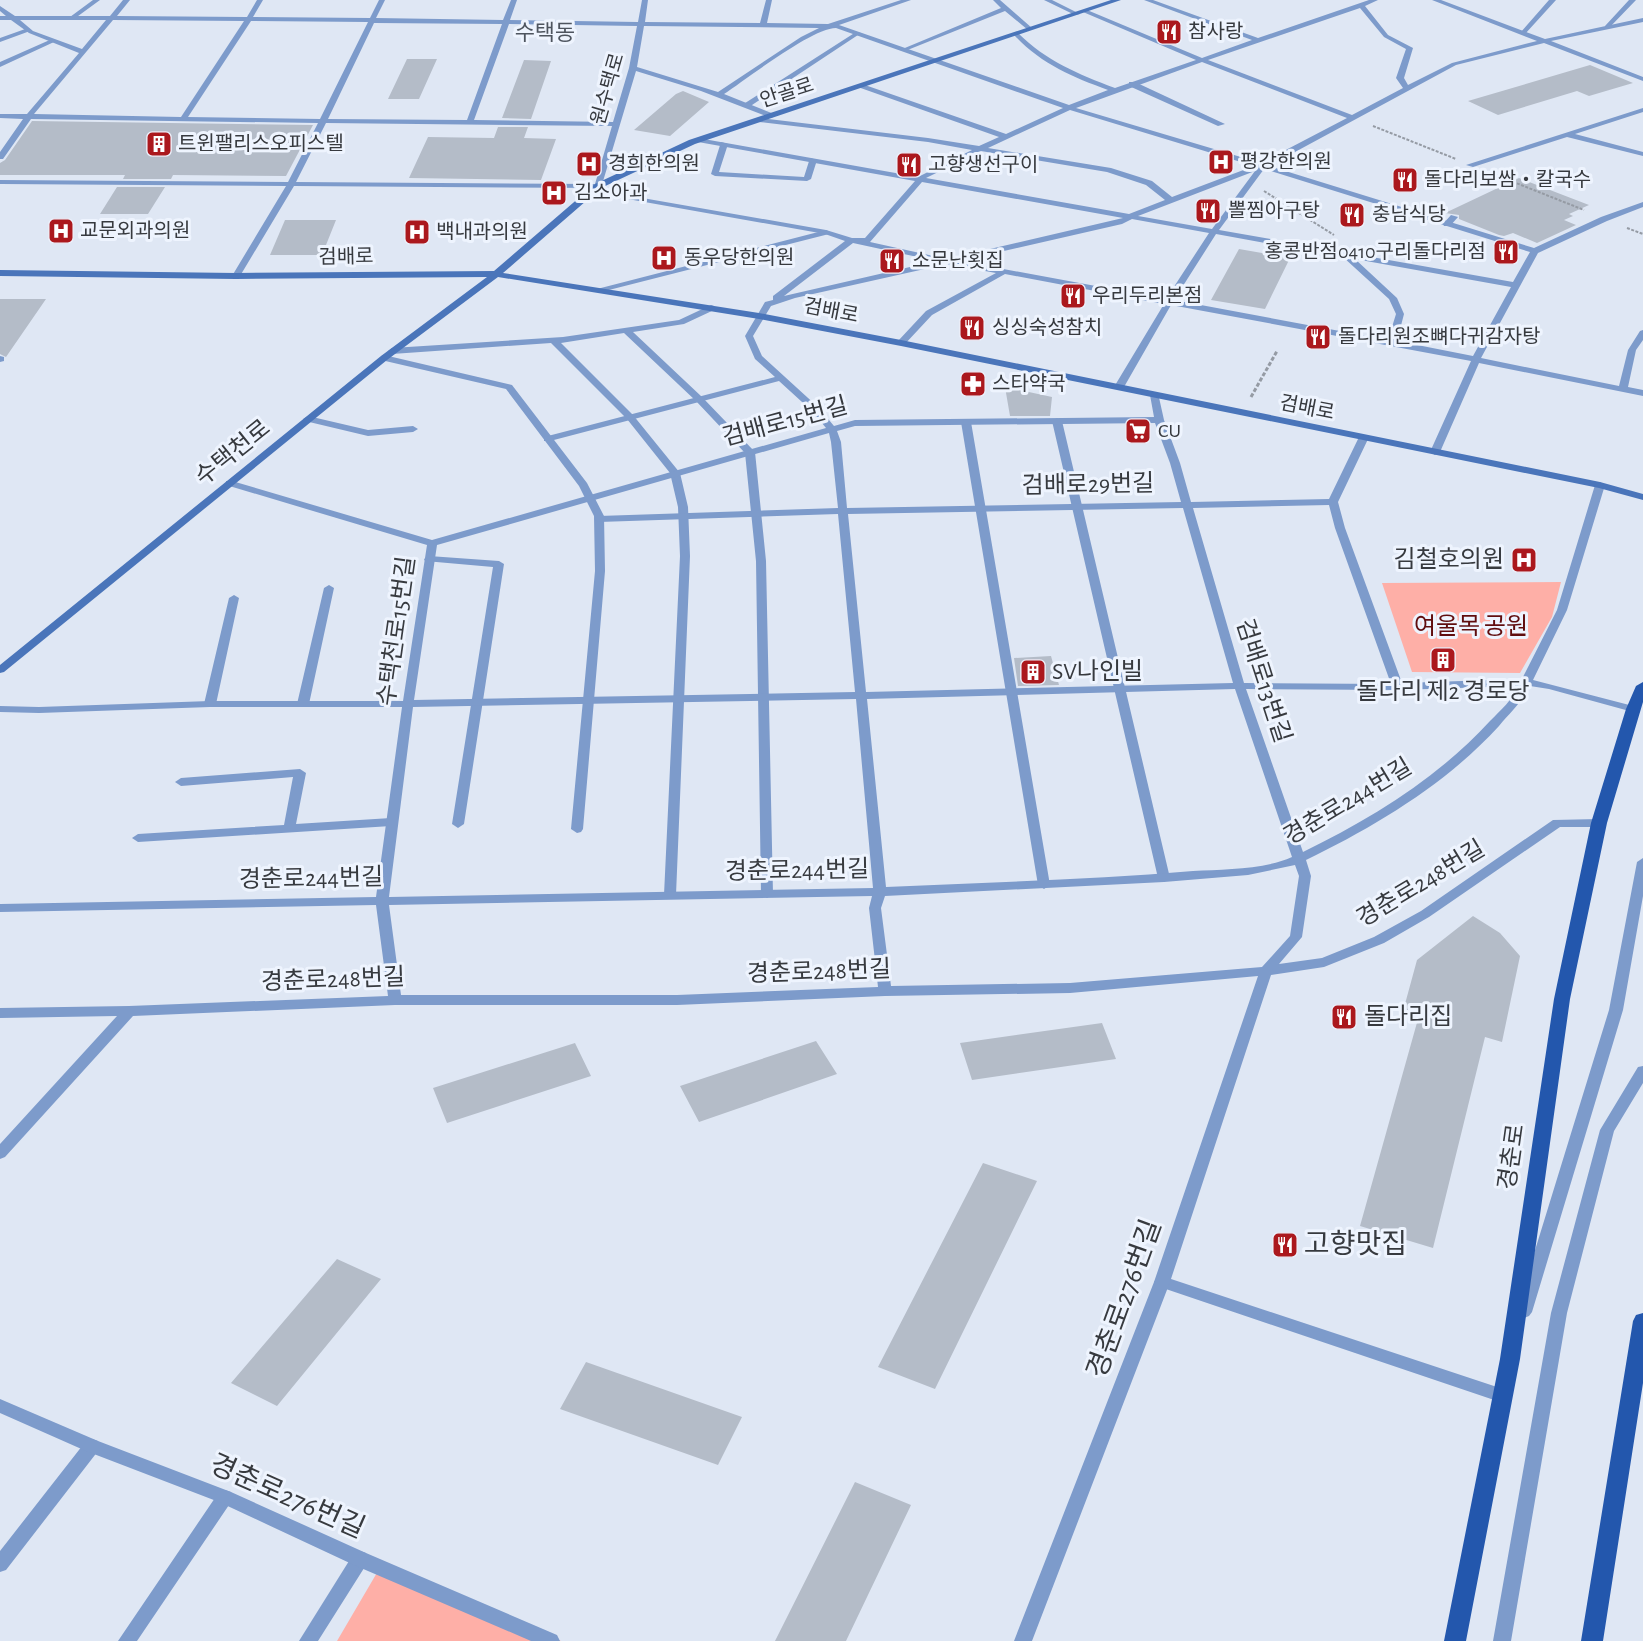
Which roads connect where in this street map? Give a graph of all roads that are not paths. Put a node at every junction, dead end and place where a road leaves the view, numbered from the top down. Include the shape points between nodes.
1 (97, 0) edge
2 (127, 0) edge
3 (260, 0) edge
4 (382, 0) edge
5 (514, 0) edge
6 (645, 0) edge
7 (769, 0) edge
8 (908, 0) edge
9 (996, 0) edge
10 (1047, 0) edge
11 (1118, 0) edge
12 (1147, 0) edge
13 (1376, 0) edge
14 (1438, 0) edge
15 (1553, 0) edge
16 (1633, 0) edge
17 (1361, 5) junction
18 (0, 8) edge
19 (1006, 8) junction
20 (1085, 11) junction
21 (1077, 14) junction
22 (0, 18) edge
23 (13, 18) junction
24 (72, 18) junction
25 (112, 18) junction
26 (249, 19) junction
27 (372, 20) junction
28 (1643, 20) edge
29 (506, 21) junction
30 (643, 23) junction
31 (763, 24) junction
32 (828, 26) junction
33 (1606, 27) junction
34 (1030, 29) junction
35 (28, 30) junction
36 (858, 33) junction
37 (1523, 33) junction
38 (1016, 34) junction
39 (0, 40) edge
40 (1257, 40) junction
41 (52, 41) junction
42 (1544, 41) junction
43 (903, 50) junction
44 (83, 52) junction
45 (1202, 60) junction
46 (933, 61) junction
47 (0, 65) edge
48 (633, 68) junction
49 (1643, 79) edge
50 (1132, 84) junction
51 (859, 86) junction
52 (1407, 89) junction
53 (1115, 90) junction
54 (720, 94) junction
55 (746, 105) junction
56 (1069, 108) junction
57 (1643, 110) edge
58 (0, 116) edge
59 (29, 116) junction
60 (771, 116) junction
61 (1353, 118) junction
62 (182, 120) junction
63 (759, 120) junction
64 (323, 121) junction
65 (470, 122) junction
66 (615, 124) junction
67 (1221, 124) dead end
68 (1564, 134) junction
69 (1007, 137) junction
70 (698, 140) junction
71 (724, 144) junction
72 (979, 150) junction
73 (1643, 154) edge
74 (0, 157) edge
75 (813, 160) junction
76 (1470, 165) dead end
77 (1262, 166) junction
78 (920, 179) junction
79 (0, 182) edge
80 (291, 184) junction
81 (596, 188) junction
82 (1172, 201) junction
83 (1643, 204) edge
84 (1131, 216) junction
85 (1454, 217) dead end
86 (1447, 224) junction
87 (826, 232) junction
88 (1214, 232) junction
89 (851, 240) junction
90 (1535, 251) junction
91 (1346, 255) junction
92 (946, 261) junction
93 (1005, 271) junction
94 (0, 273) edge
95 (496, 274) junction
96 (236, 276) junction
97 (1516, 285) junction
98 (601, 289) junction
99 (1168, 302) junction
100 (768, 304) junction
101 (711, 308) junction
102 (759, 316) junction
103 (626, 330) junction
104 (1643, 333) edge
105 (554, 340) junction
106 (901, 343) junction
107 (1392, 343) junction
108 (388, 355) junction
109 (1476, 360) junction
110 (781, 378) junction
111 (1119, 387) junction
112 (1623, 389) junction
113 (1643, 393) edge
114 (1155, 395) junction
115 (699, 399) junction
116 (630, 417) junction
117 (308, 419) junction
118 (1159, 420) junction
119 (1057, 421) junction
120 (966, 422) junction
121 (413, 429) dead end
122 (832, 429) junction
123 (1364, 437) junction
124 (547, 439) junction
125 (750, 452) junction
126 (1434, 452) junction
127 (675, 474) junction
128 (229, 483) junction
129 (1600, 485) junction
130 (1643, 497) edge
131 (590, 499) junction
132 (1333, 502) junction
133 (1188, 504) junction
134 (1077, 507) junction
135 (981, 509) junction
136 (844, 511) junction
137 (756, 514) junction
138 (683, 516) junction
139 (599, 519) junction
140 (432, 543) junction
141 (429, 559) junction
142 (328, 588) dead end
143 (234, 598) dead end
144 (0, 670) edge
145 (1527, 682) junction
146 (1239, 686) junction
147 (1398, 687) junction
148 (1119, 689) junction
149 (1643, 690) edge
150 (1011, 692) junction
151 (862, 695) junction
152 (762, 698) junction
153 (680, 699) junction
154 (588, 700) junction
155 (479, 702) junction
156 (210, 704) junction
157 (303, 704) junction
158 (408, 704) junction
159 (0, 709) edge
160 (1633, 709) junction
161 (181, 782) dead end
162 (391, 822) junction
163 (1599, 823) junction
164 (458, 824) dead end
165 (289, 829) junction
166 (577, 829) dead end
167 (138, 838) dead end
168 (1300, 859) junction
169 (1643, 862) edge
170 (1164, 878) junction
171 (1044, 885) junction
172 (880, 892) junction
173 (767, 894) junction
174 (670, 895) junction
175 (382, 900) junction
176 (0, 908) edge
177 (1266, 972) junction
178 (885, 992) junction
179 (395, 1000) junction
180 (129, 1011) junction
181 (0, 1013) edge
182 (1643, 1071) edge
183 (0, 1153) edge
184 (1162, 1282) junction
185 (1643, 1321) edge
186 (1510, 1359) junction
187 (1503, 1396) junction
188 (0, 1406) edge
189 (92, 1446) junction
190 (225, 1497) junction
191 (360, 1559) junction
192 (0, 1564) edge
193 (127, 1641) edge
194 (308, 1641) edge
195 (551, 1641) edge
196 (1023, 1641) edge
197 (1455, 1641) edge
198 (1502, 1641) edge
199 (1592, 1641) edge

1 - 24 street
2 - 25 street
3 - 26 street
4 - 27 street
5 - 29 street
6 - 30 street, 원수택로
7 - 31 street
8 - 32 street
9 - 19 street
10 - 21 street
11 - 20 street, 안골로
12 - 40 street
13 - 17 street
14 - 37 street
15 - 37 street
16 - 33 street
17 - 40 street
17 - 52 street via 1386,36 1410,48 1400,78
18 - 23 street
19 - 34 street
19 - 43 street
20 - 21 street, 안골로
20 - 45 street
21 - 34 street, 안골로
22 - 23 street
23 - 24 street
23 - 35 street
24 - 25 street
25 - 26 street
25 - 44 street
26 - 27 street
26 - 62 street
27 - 29 street
27 - 64 street
28 - 33 street
29 - 30 street
29 - 65 street
30 - 31 street
30 - 48 street, 원수택로
31 - 32 street
32 - 36 street
32 - 54 street via 803,38
33 - 42 street
34 - 38 street, 안골로
35 - 39 street
35 - 41 street
36 - 43 street
36 - 55 street
37 - 42 street
38 - 46 street, 안골로
38 - 53 street via 1055,67
40 - 45 street
41 - 44 street
41 - 47 street
42 - 49 street
42 - 52 street via 1454,64
43 - 46 street
44 - 59 street
45 - 50 street
45 - 61 street
46 - 51 street, 안골로
46 - 56 street
48 - 54 street
48 - 66 street, 원수택로
50 - 53 street
50 - 67 street
51 - 60 street, 안골로
51 - 69 street
52 - 61 street
53 - 56 street
54 - 55 street
55 - 60 street
56 - 69 street
56 - 77 street
57 - 68 street
58 - 59 street
59 - 62 street
59 - 74 street
60 - 63 street, 안골로
61 - 77 street
62 - 64 street
63 - 70 street, 안골로
63 - 72 street via 928,140
64 - 65 street
64 - 80 street
65 - 66 street
66 - 81 street, 원수택로
68 - 73 street
68 - 76 street
69 - 72 street
70 - 71 street
70 - 81 street, 안골로
71 - 75 street
71 - 75 street via 715,174 807,179
72 - 78 street
72 - 82 street via 1108,170 1149,183
75 - 78 street
77 - 82 street
77 - 86 street
77 - 88 street
78 - 84 street
78 - 89 street via 867,240
79 - 80 street
80 - 81 street
80 - 96 street
81 - 87 street
81 - 95 street, 안골로
82 - 84 street
83 - 90 street
84 - 88 street
84 - 92 street via 1122,222
85 - 86 street
86 - 90 street
87 - 89 street
87 - 98 street
88 - 91 street
88 - 99 street
89 - 92 street
89 - 100 street
90 - 97 street
91 - 97 street
91 - 107 street via 1393,298 1400,314
92 - 93 street
92 - 100 street
93 - 99 street
93 - 106 street via 929,313
94 - 96 street, 검배로
95 - 96 street, 검배로
95 - 98 street, 검배로
95 - 108 street, 수택천로
97 - 109 street
98 - 101 street, 검배로
99 - 107 street
99 - 111 street
100 - 102 street
101 - 102 street, 검배로
101 - 103 street via 681,322
102 - 106 street, 검배로
102 - 110 street via 748,336 758,357
103 - 105 street
103 - 115 street
104 - 112 street via 1632,350
105 - 108 street
105 - 116 street
106 - 111 street, 검배로
107 - 109 street
108 - 117 street, 수택천로
108 - 124 street via 509,387
109 - 112 street
109 - 126 street
110 - 115 street
110 - 122 street
111 - 114 street, 검배로
112 - 113 street
114 - 118 street, 검배로13번길
114 - 123 street, 검배로
115 - 116 street
115 - 125 street
116 - 124 street
116 - 127 street
117 - 121 street via 368,433
117 - 128 street, 수택천로
118 - 119 street, 검배로15번길
118 - 133 street, 검배로13번길
119 - 120 street, 검배로15번길
119 - 134 street
120 - 122 street, 검배로15번길 via 855,423
120 - 135 street
122 - 125 street, 검배로15번길
122 - 136 street via 837,442
123 - 126 street, 검배로
123 - 132 street
124 - 131 street via 584,485
125 - 127 street, 검배로15번길
125 - 137 street
126 - 129 street, 검배로
127 - 131 street, 검배로15번길
127 - 138 street
128 - 140 street, 수택천로15번길
128 - 144 street, 수택천로
129 - 130 street, 검배로
129 - 145 street, 경춘로244번길 via 1562,610
131 - 139 street
131 - 140 street, 검배로15번길
132 - 133 street, 검배로29번길
132 - 147 street
133 - 134 street, 검배로29번길
133 - 146 street, 검배로13번길
134 - 135 street, 검배로29번길
134 - 148 street
135 - 136 street, 검배로29번길
135 - 150 street
136 - 137 street, 검배로29번길
136 - 151 street
137 - 138 street, 검배로29번길
137 - 152 street via 761,561
138 - 139 street, 검배로29번길
138 - 153 street
139 - 154 street via 600,571
140 - 141 street, 수택천로15번길
141 - 155 street via 499,564
141 - 158 street, 수택천로15번길
142 - 157 street
143 - 156 street
145 - 147 street
145 - 160 street
145 - 168 street, 경춘로244번길 via 1512,706 1460,758 1395,806
146 - 147 street
146 - 148 street
146 - 168 street, 검배로13번길
148 - 150 street
148 - 170 street
149 - 160 main road, 경춘로
150 - 151 street
150 - 171 street
151 - 152 street
151 - 172 street
152 - 153 street
152 - 173 street
153 - 154 street
153 - 174 street
154 - 155 street
154 - 166 street
155 - 158 street
155 - 164 street
156 - 157 street
156 - 159 street
157 - 158 street
158 - 162 street, 수택천로15번길
160 - 163 main road, 경춘로
161 - 165 street via 300,773
162 - 165 street
162 - 175 street, 수택천로15번길
163 - 177 street, 경춘로248번길 via 1557,824 1425,914 1379,940 1324,962
163 - 186 main road, 경춘로 via 1562,999
165 - 167 street
168 - 170 street, 경춘로244번길 via 1248,872
168 - 177 street, 검배로13번길 via 1305,876 1296,937
169 - 186 street via 1616,1010
170 - 171 street, 경춘로244번길
171 - 172 street, 경춘로244번길
172 - 173 street, 경춘로244번길
172 - 178 street via 875,908
173 - 174 street, 경춘로244번길
174 - 175 street, 경춘로244번길
175 - 176 street, 경춘로244번길
175 - 179 street, 수택천로15번길
177 - 178 street, 경춘로248번길 via 1070,988
177 - 184 street, 경춘로276번길
178 - 179 street, 경춘로248번길 via 677,1000
179 - 180 street, 경춘로248번길
180 - 181 street, 경춘로248번길
180 - 183 street
182 - 198 street via 1607,1130 1559,1313
184 - 187 street
184 - 196 street, 경춘로276번길
185 - 199 main road
186 - 187 main road, 경춘로
187 - 197 main road, 경춘로
188 - 189 street, 경춘로276번길
189 - 190 street, 경춘로276번길
189 - 192 street
190 - 191 street, 경춘로276번길
190 - 193 street
191 - 194 street
191 - 195 street, 경춘로276번길

